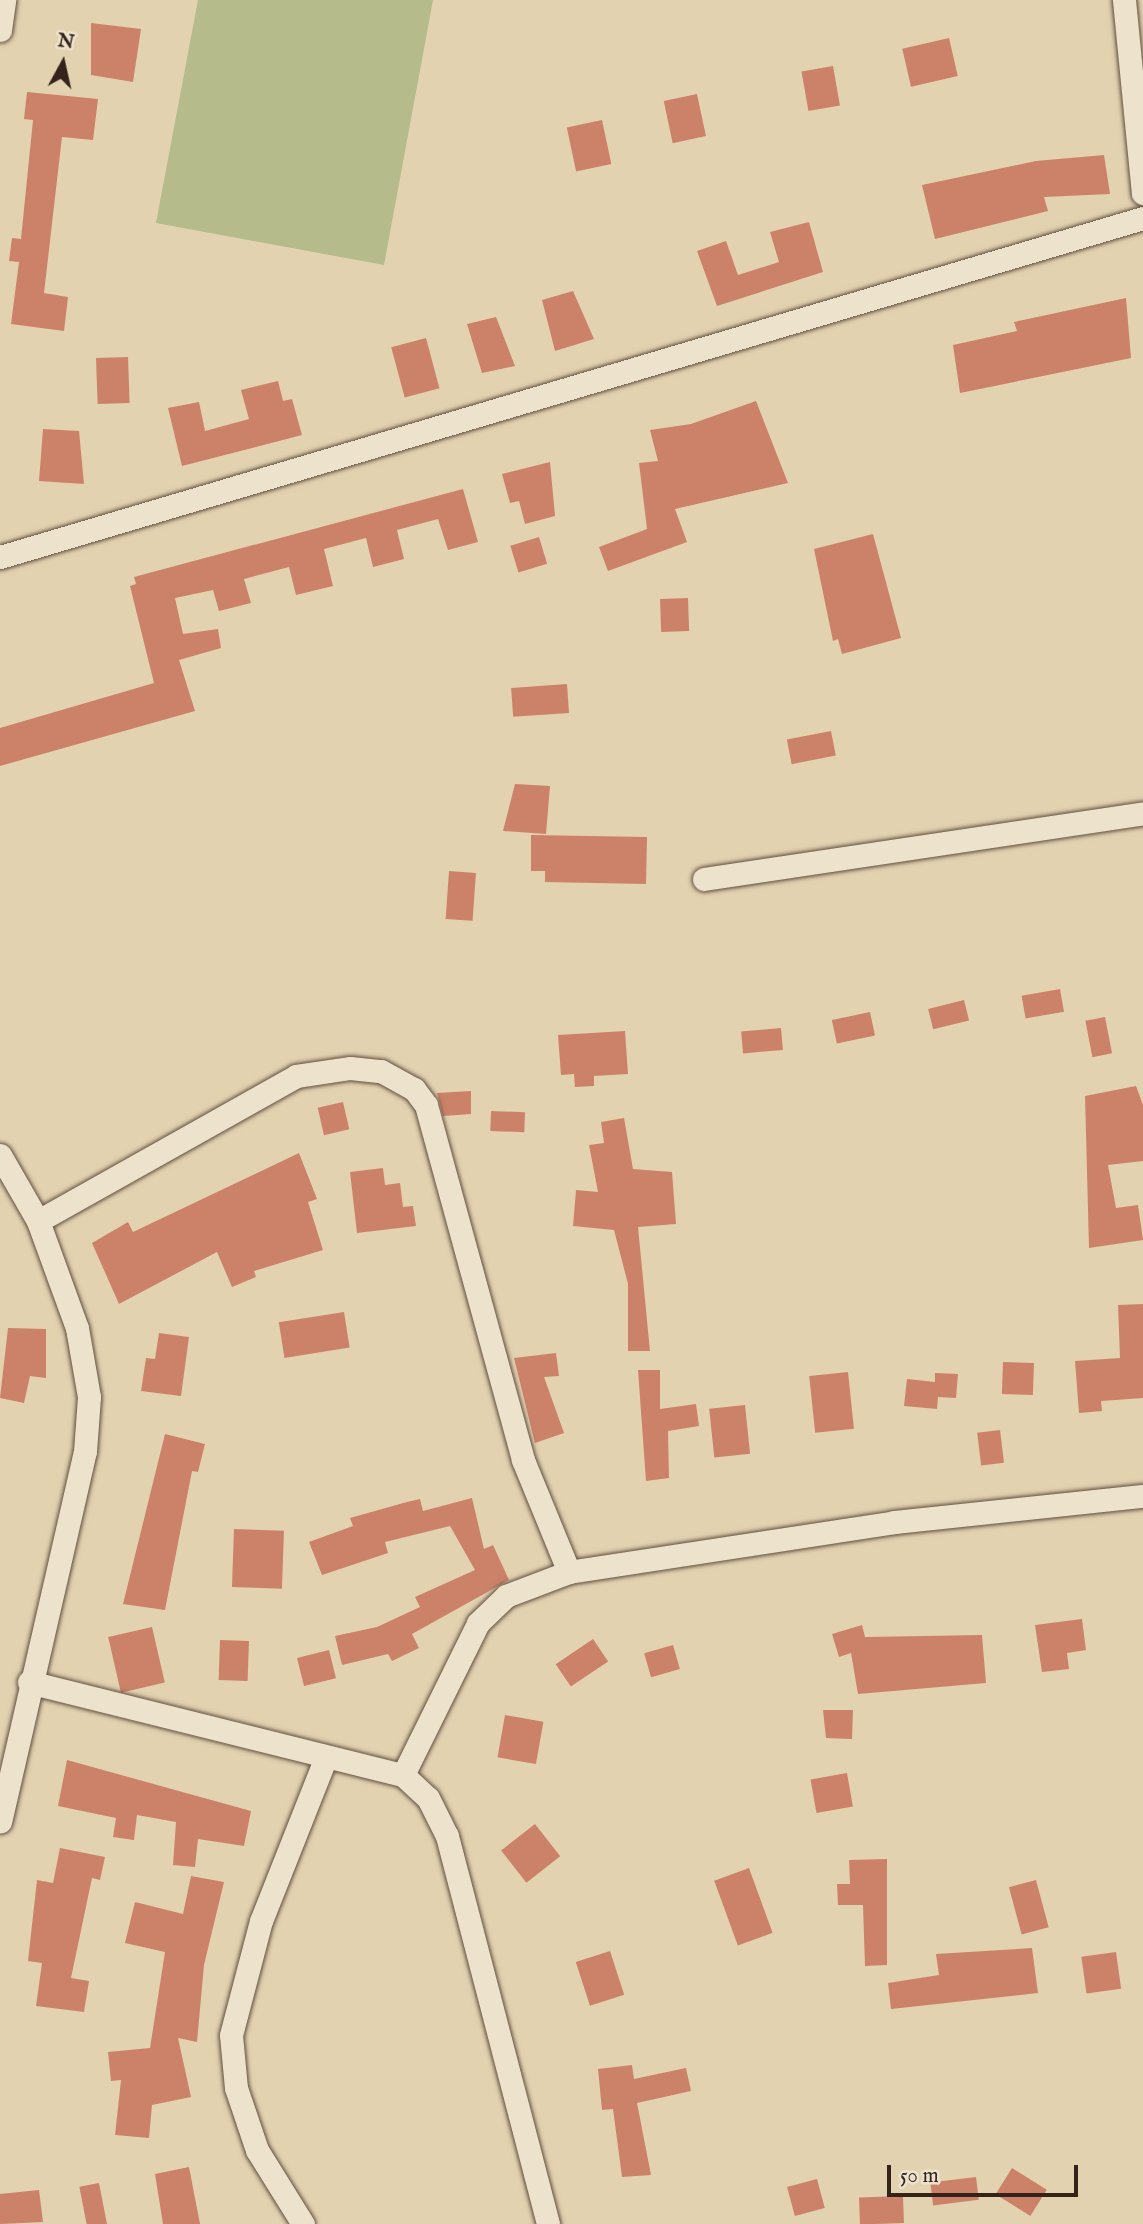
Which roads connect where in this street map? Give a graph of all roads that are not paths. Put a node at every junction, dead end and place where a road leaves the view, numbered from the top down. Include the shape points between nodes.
1 (4, 0) edge
2 (1124, 0) edge
3 (0, 30) edge
4 (1143, 187) edge
5 (1143, 193) edge
6 (1143, 218) edge
7 (0, 558) edge
8 (1143, 813) edge
9 (704, 879) dead end
10 (0, 1155) edge
11 (38, 1221) junction
12 (1143, 1496) edge
13 (569, 1572) junction
14 (29, 1682) junction
15 (325, 1759) junction
16 (403, 1775) junction
17 (0, 1821) edge
18 (303, 2224) edge
19 (548, 2224) edge

1 - 3 street
2 - 4 street
4 - 5 street
6 - 7 street
8 - 9 street
10 - 11 street
11 - 13 street via 296,1076 371,1070 414,1089 425,1105 523,1460
11 - 14 street via 76,1328 89,1397 85,1451
12 - 13 street via 894,1522
13 - 16 street via 506,1595 478,1623
14 - 15 street
14 - 17 street
15 - 16 street
15 - 18 street via 261,1921 230,2035 236,2088 257,2150
16 - 19 street via 428,1798 447,1836

